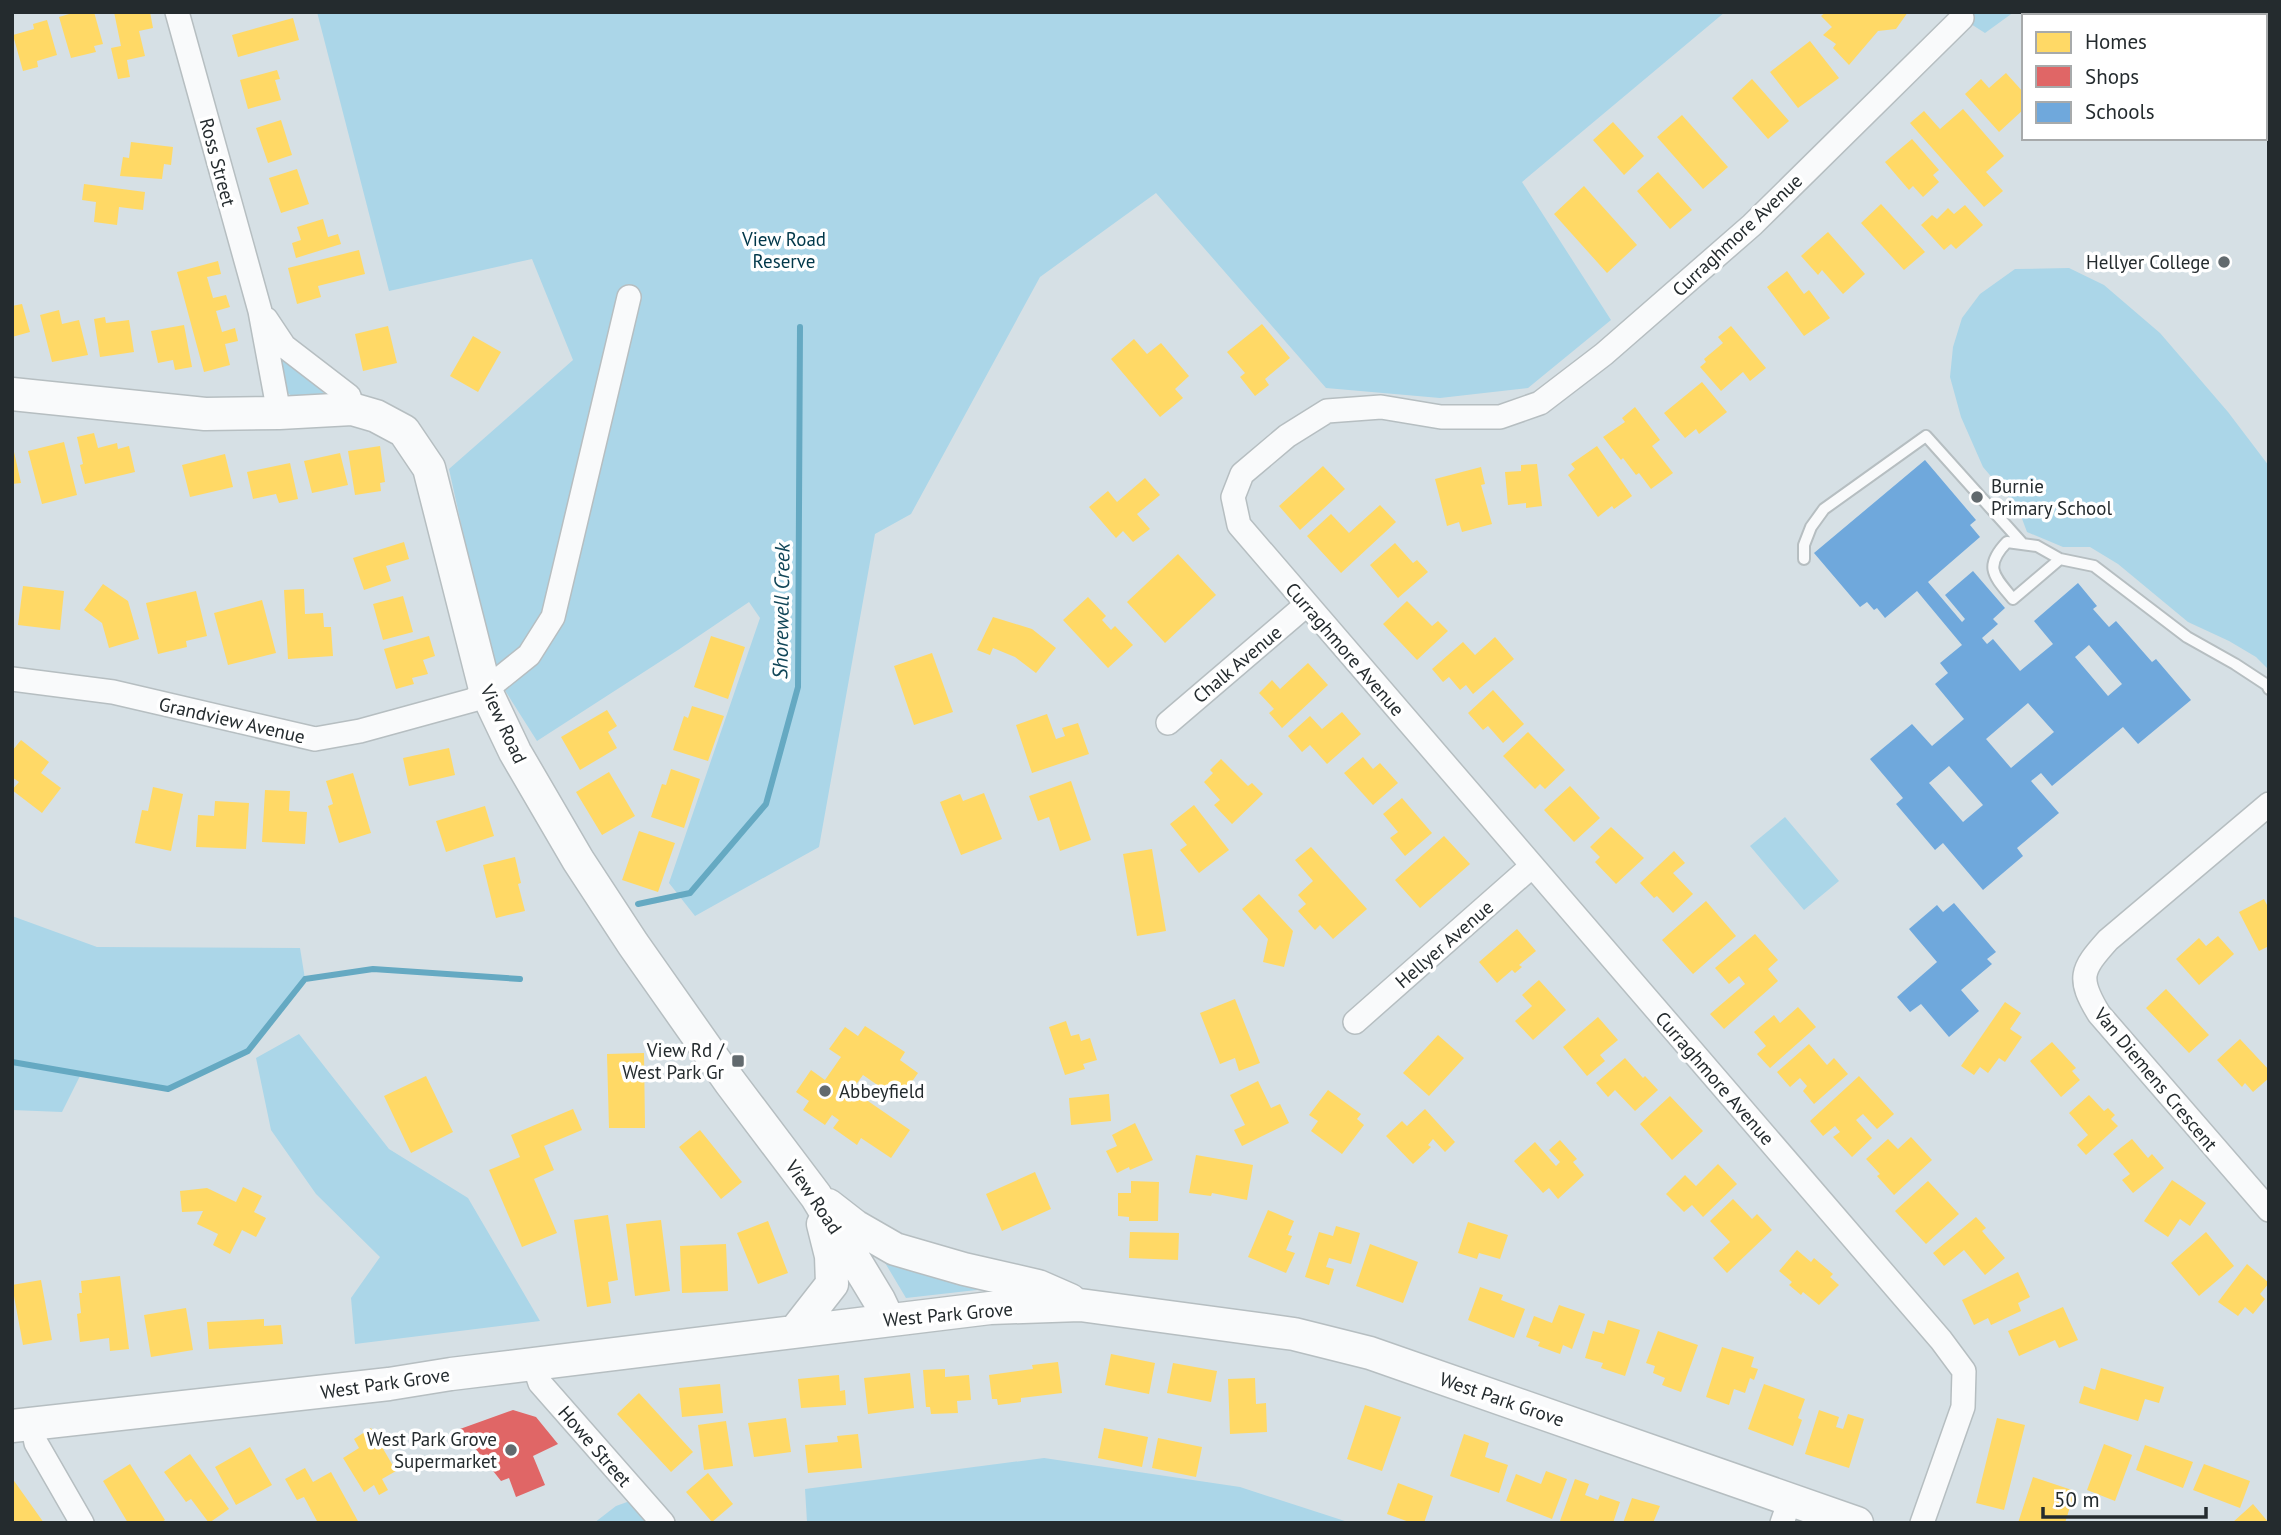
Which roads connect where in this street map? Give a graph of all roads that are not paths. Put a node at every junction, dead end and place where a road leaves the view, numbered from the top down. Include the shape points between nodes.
1 (177, 12) edge
2 (1962, 18) dead end
3 (629, 297) dead end
4 (260, 311) junction
5 (12, 394) edge
6 (352, 409) junction
7 (279, 413) junction
8 (2022, 543) junction
9 (1804, 559) dead end
10 (2060, 559) junction
11 (1306, 605) junction
12 (12, 679) edge
13 (485, 689) junction
14 (2269, 689) edge
15 (1168, 723) dead end
16 (2269, 804) edge
17 (1532, 866) junction
18 (1355, 1022) dead end
19 (816, 1196) junction
20 (2269, 1210) edge
21 (1080, 1305) junction
22 (888, 1319) junction
23 (796, 1330) junction
24 (534, 1365) junction
25 (22, 1425) edge
26 (1786, 1511) edge
27 (82, 1523) edge
28 (663, 1523) edge
29 (1857, 1523) edge
30 (1922, 1523) edge

1 - 4 street, Ross Street
2 - 11 street, Curraghmore Avenue via 1752,225 1604,354 1540,403 1500,417 1441,417 1381,407 1327,411 1287,436 1242,474 1234,498 1238,525
3 - 13 street, Grandview Avenue via 553,617 529,655
4 - 6 street, Ross Street via 284,346 349,396
4 - 7 street, Ross Street
5 - 7 street, View Road via 205,414
6 - 7 street, View Road
6 - 13 street, View Road via 404,431 429,468
8 - 9 lane via 1926,436 1825,509 1811,527
8 - 10 lane
8 - 10 lane via 2007,542 1992,563 1994,576 2014,599
10 - 14 lane via 2094,566 2187,637
11 - 15 street, Chalk Avenue
11 - 17 street, Curraghmore Avenue
12 - 13 street, Grandview Avenue via 113,692 315,739 473,700
13 - 19 street, View Road via 514,752 578,860 677,1008
16 - 20 street, Van Diemens Crescent via 2108,940 2084,973 2087,994 2099,1014
17 - 18 street, Hellyer Avenue
17 - 30 street, Curraghmore Avenue via 1964,1371 1963,1407
19 - 21 street via 895,1249 1038,1286
19 - 22 street, View Road
19 - 23 street via 831,1256 832,1284
21 - 22 street, West Park Grove via 990,1308
21 - 26 street, West Park Grove via 1294,1334 1370,1353
22 - 23 street, West Park Grove
23 - 24 street, West Park Grove
24 - 25 street, West Park Grove
24 - 28 street, Howe Street via 540,1383
25 - 27 street
26 - 29 street, West Park Grove

